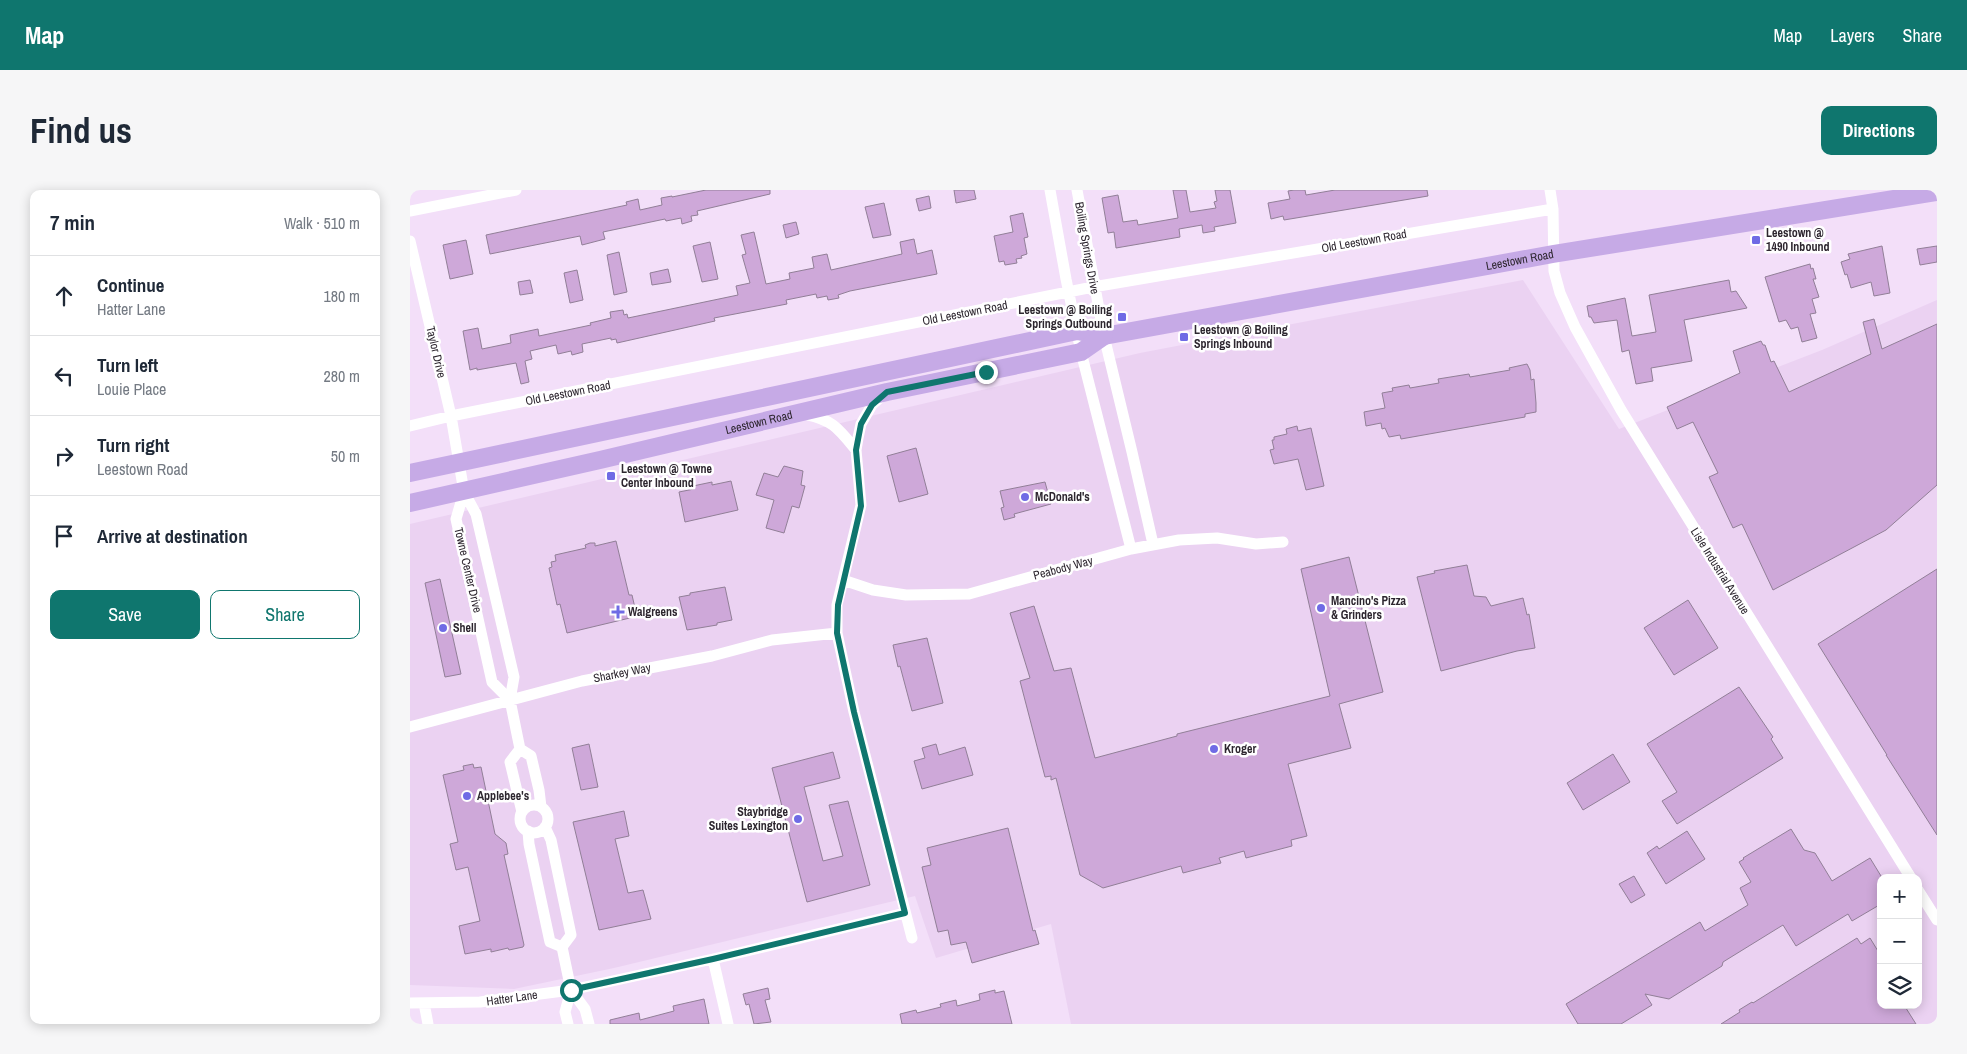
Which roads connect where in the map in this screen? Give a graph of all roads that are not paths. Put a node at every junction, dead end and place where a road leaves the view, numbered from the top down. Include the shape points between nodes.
1 (516, 190) edge
2 (1050, 190) edge
3 (1077, 190) edge
4 (1550, 190) edge
5 (1937, 192) edge
6 (1553, 208) junction
7 (410, 211) edge
8 (410, 241) edge
9 (1553, 254) junction
10 (1093, 287) junction
11 (1069, 292) junction
12 (1077, 331) junction
13 (1104, 336) junction
14 (1081, 352) junction
15 (887, 392) junction
16 (802, 414) junction
17 (451, 416) junction
18 (410, 426) edge
19 (856, 450) junction
20 (459, 463) junction
21 (410, 473) edge
22 (464, 492) junction
23 (410, 502) edge
24 (1283, 542) dead end
25 (1153, 544) junction
26 (1131, 549) junction
27 (843, 580) junction
28 (837, 633) junction
29 (510, 700) junction
30 (410, 727) edge
31 (520, 749) junction
32 (541, 807) junction
33 (522, 812) junction
34 (545, 827) junction
35 (528, 832) junction
36 (1909, 874) edge
37 (1922, 896) edge
38 (905, 913) junction
39 (1937, 920) edge
40 (912, 938) dead end
41 (562, 947) junction
42 (713, 959) junction
43 (571, 990) junction
44 (410, 1003) edge
45 (424, 1003) junction
46 (428, 1024) edge
47 (568, 1024) edge
48 (589, 1024) edge
49 (728, 1024) edge

1 - 7 street
2 - 11 street, Boiling Springs Drive
3 - 10 street, Boiling Springs Drive
4 - 6 street, Lisle Industrial Avenue
5 - 9 main road, Leestown Road
6 - 9 street, Lisle Industrial Avenue
6 - 10 street, Old Leestown Road
8 - 17 street, Taylor Drive
9 - 13 main road, Leestown Road
9 - 36 street, Lisle Industrial Avenue via 1560,293 1618,405
10 - 11 street, Old Leestown Road
10 - 13 street, Boiling Springs Drive
11 - 12 street, Boiling Springs Drive
11 - 17 street, Old Leestown Road
12 - 13 main road, Leestown Road
12 - 14 street, Boiling Springs Drive
12 - 20 main road, Leestown Road
13 - 14 main road, Leestown Road
13 - 25 street, Boiling Springs Drive
14 - 15 main road, Leestown Road
14 - 26 street, Boiling Springs Drive
15 - 16 main road, Leestown Road
15 - 19 street via 872,405 861,424
16 - 19 street via 823,418 840,430
16 - 22 main road, Leestown Road
17 - 18 street, Old Leestown Road
17 - 20 street, Taylor Drive
19 - 27 street via 861,506
20 - 21 main road, Leestown Road
20 - 22 street, Towne Center Drive
22 - 23 main road, Leestown Road
22 - 29 street, Towne Center Drive via 476,514 514,676
22 - 29 street, Towne Center Drive via 456,519 492,682
24 - 25 street, Peabody Way via 1256,544 1217,538
25 - 26 street, Peabody Way
26 - 27 street, Peabody Way via 969,594 906,595 873,590
27 - 28 street
28 - 29 street, Sharkey Way via 772,640
28 - 38 street
29 - 30 street, Sharkey Way
29 - 31 street, Towne Center Drive
31 - 32 street, Towne Center Drive via 531,756
31 - 33 street via 510,762
32 - 33 street via 532,805
32 - 34 street via 548,818
33 - 35 street via 521,821
34 - 35 street via 538,832
34 - 41 street via 551,840 571,935
35 - 41 street via 550,942
37 - 39 street
38 - 40 street
38 - 42 street, Hatter Lane
41 - 43 street
42 - 43 street, Hatter Lane
42 - 49 street
43 - 45 street, Hatter Lane via 480,1002
43 - 47 street via 565,1012
43 - 48 street via 585,1009
44 - 45 street, Hatter Lane
45 - 46 street

